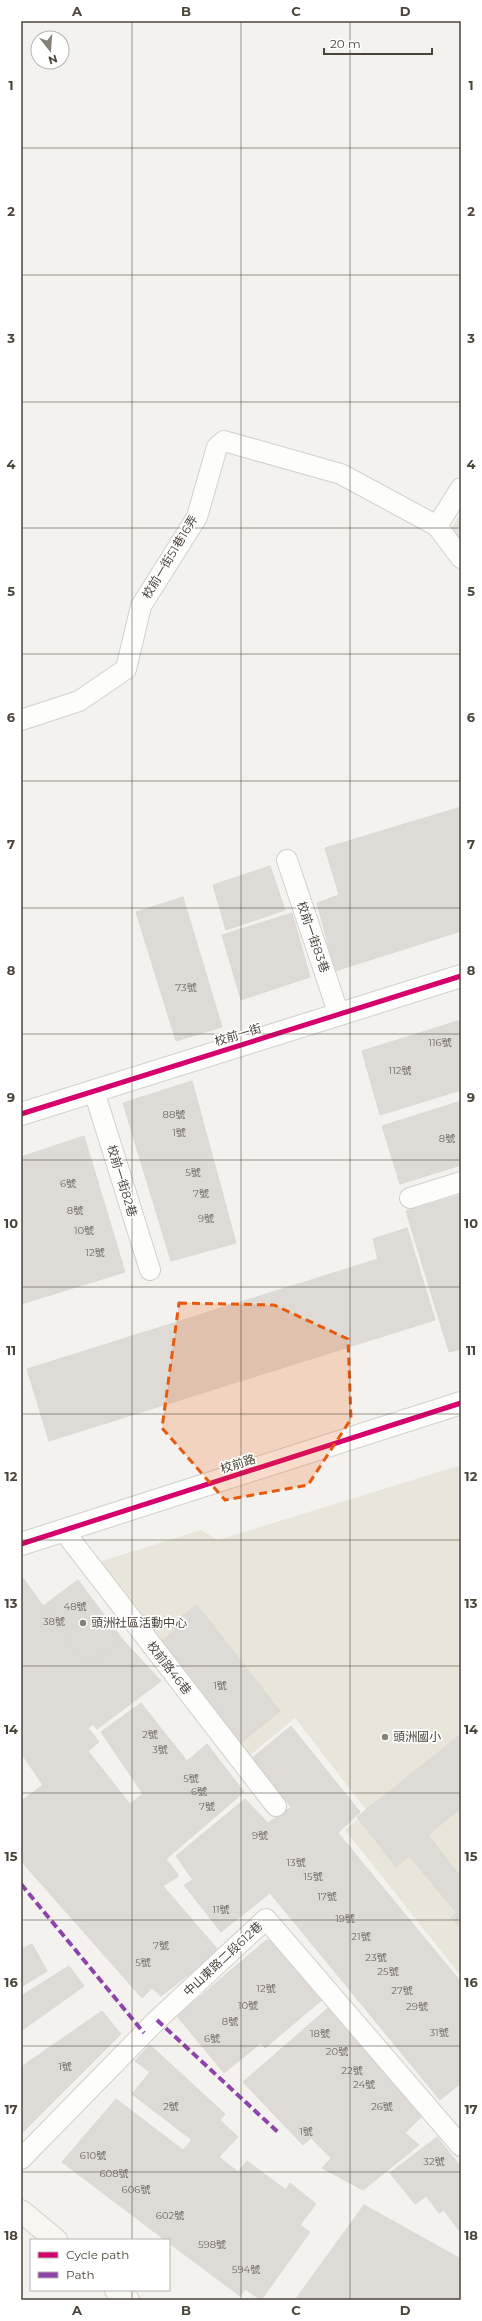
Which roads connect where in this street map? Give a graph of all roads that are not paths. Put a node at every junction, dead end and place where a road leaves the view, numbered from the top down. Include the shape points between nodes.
1 (461, 488) edge
2 (437, 526) junction
3 (461, 558) edge
4 (21, 720) edge
5 (287, 860) dead end
6 (461, 976) edge
7 (339, 1014) junction
8 (94, 1091) junction
9 (21, 1114) edge
10 (461, 1182) edge
11 (410, 1198) dead end
12 (150, 1270) dead end
13 (461, 1403) edge
14 (63, 1530) junction
15 (21, 1544) edge
16 (276, 1806) dead end
17 (461, 2146) edge
18 (21, 2159) edge
19 (21, 2211) edge
20 (55, 2239) edge
21 (117, 2291) edge
22 (128, 2300) edge

1 - 2 lane
2 - 3 lane
2 - 4 lane, 校前一街51巷16弄 via 341,474 224,441 217,447 197,517 141,606 126,669 79,701
5 - 7 lane, 校前一街83巷
6 - 7 street, 校前一街
7 - 8 street, 校前一街
8 - 9 street, 校前一街
8 - 12 lane, 校前一街82巷
10 - 11 lane
13 - 14 street, 校前路
14 - 15 street, 校前路
14 - 16 lane, 校前路46巷
17 - 18 lane, 中山東路二段612巷 via 266,1920 157,2020
19 - 20 main road
21 - 22 main road

